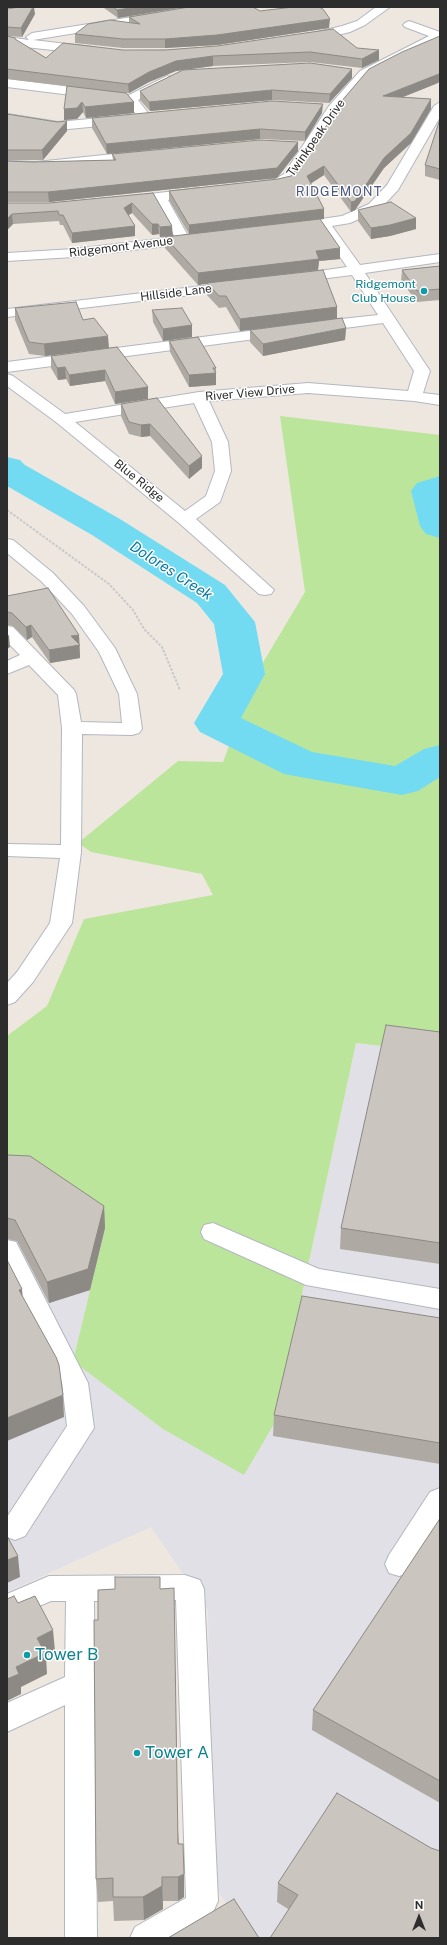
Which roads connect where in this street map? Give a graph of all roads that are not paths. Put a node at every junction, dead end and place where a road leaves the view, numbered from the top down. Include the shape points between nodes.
1 (216, 7) edge
2 (384, 7) edge
3 (409, 25) dead end
4 (440, 36) edge
5 (294, 40) edge
6 (9, 41) edge
7 (100, 52) edge
8 (351, 72) edge
9 (364, 74) junction
10 (181, 75) edge
11 (7, 82) edge
12 (131, 99) junction
13 (440, 106) edge
14 (318, 107) edge
15 (333, 109) junction
16 (161, 116) edge
17 (7, 118) edge
18 (146, 118) junction
19 (295, 145) edge
20 (310, 147) junction
21 (153, 154) edge
22 (7, 165) edge
23 (246, 187) edge
24 (215, 191) edge
25 (159, 197) junction
26 (112, 202) edge
27 (324, 224) junction
28 (277, 229) edge
29 (207, 237) edge
30 (184, 240) junction
31 (7, 257) edge
32 (440, 258) edge
33 (357, 271) junction
34 (280, 280) edge
35 (248, 284) edge
36 (7, 314) edge
37 (387, 318) junction
38 (7, 367) edge
39 (7, 378) edge
40 (414, 396) junction
41 (199, 397) junction
42 (440, 400) edge
43 (62, 419) junction
44 (185, 519) junction
45 (7, 544) edge
46 (265, 590) dead end
47 (7, 631) edge
48 (32, 656) junction
49 (7, 668) edge
50 (72, 728) junction
51 (7, 850) edge
52 (71, 852) junction
53 (7, 997) edge
54 (213, 1232) dead end
55 (7, 1249) edge
56 (440, 1299) edge
57 (440, 1500) edge
58 (15, 1528) dead end
59 (399, 1564) dead end
60 (80, 1590) junction
61 (7, 1607) edge
62 (80, 1684) junction
63 (7, 1718) edge
64 (81, 1938) edge
65 (146, 1938) edge

1 - 6 street
2 - 5 street via 361,23 346,29
3 - 4 street
4 - 9 street, Twinkpeak Drive
6 - 7 street
8 - 9 street
9 - 15 street, Twinkpeak Drive
10 - 12 street
11 - 12 street
12 - 18 street
13 - 27 street via 384,198 360,215
14 - 15 street
15 - 20 street, Twinkpeak Drive
16 - 18 street
17 - 18 street via 58,126
19 - 20 street
20 - 23 street, Twinkpeak Drive via 285,180
21 - 22 street via 36,166
24 - 25 street
25 - 26 street
25 - 30 street
27 - 28 street
27 - 33 street
29 - 30 street, Ridgemont Avenue
30 - 31 street, Ridgemont Avenue via 74,253
32 - 33 street
33 - 34 street
33 - 37 street
35 - 36 street, Hillside Lane
37 - 38 street
37 - 40 street via 422,371
39 - 43 street, Blue Ridge
40 - 41 street, River View Drive via 308,388
40 - 42 street, River View Drive
41 - 43 street, River View Drive
41 - 44 street via 220,442 223,471 214,498
43 - 44 street, Blue Ridge
44 - 46 street, Blue Ridge
45 - 50 street via 47,577 78,610 108,652 128,694 132,729
47 - 48 street
48 - 49 street
48 - 50 street via 68,694
50 - 52 street
51 - 52 street
52 - 53 street via 61,923 25,977
54 - 56 street via 315,1278
55 - 58 street via 75,1383 81,1428
57 - 59 street
60 - 61 street via 44,1590
60 - 62 street
60 - 65 street via 185,1587 190,1590 202,1901 199,1908
62 - 63 street
62 - 64 street

